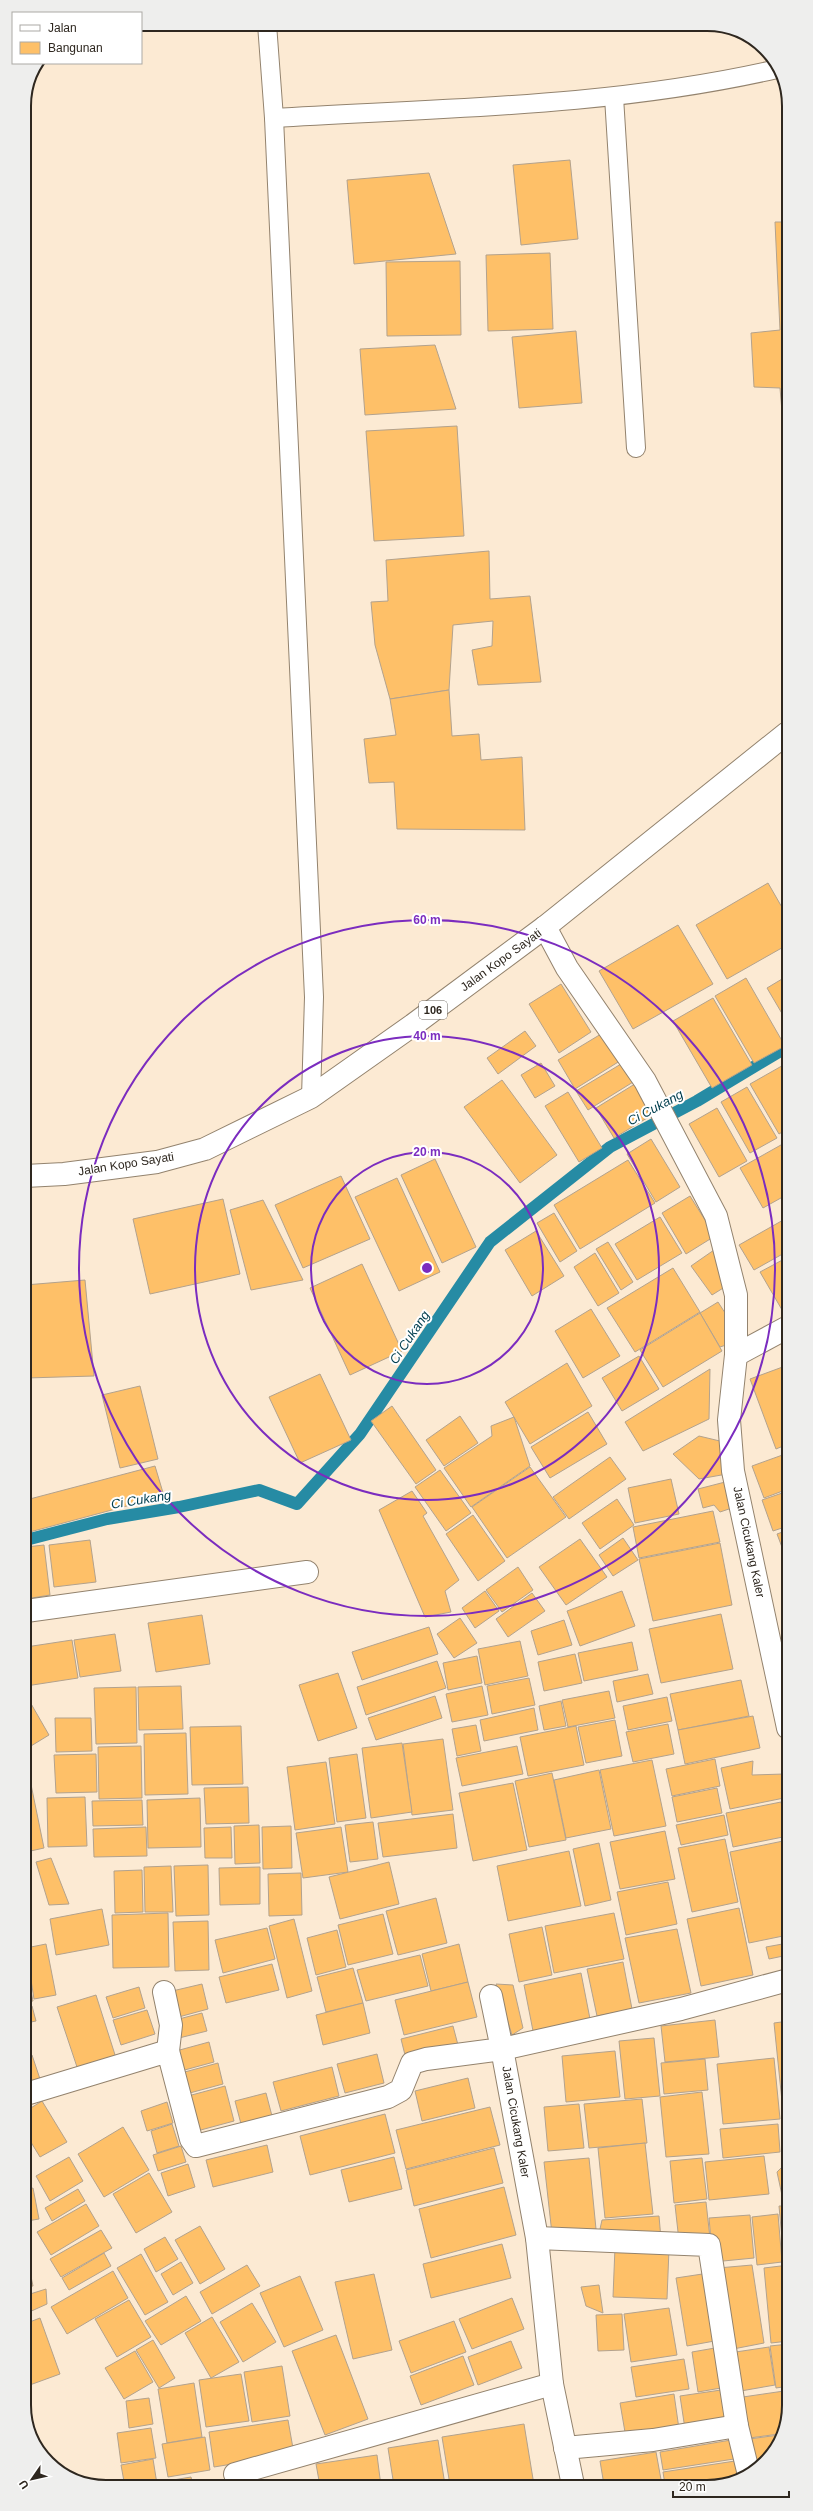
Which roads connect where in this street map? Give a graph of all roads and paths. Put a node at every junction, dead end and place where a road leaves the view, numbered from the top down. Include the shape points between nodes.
1 (268, 31) edge
2 (773, 71) edge
3 (614, 97) junction
4 (274, 118) junction
5 (636, 448) dead end
6 (782, 737) edge
7 (545, 928) junction
8 (310, 1097) junction
9 (31, 1176) edge
10 (782, 1329) edge
11 (736, 1355) junction
12 (306, 1572) dead end
13 (31, 1610) edge
14 (782, 1699) edge
15 (782, 1982) edge
16 (164, 1992) dead end
17 (491, 1996) dead end
18 (502, 2049) junction
19 (168, 2051) junction
20 (31, 2092) edge
21 (537, 2238) junction
22 (552, 2384) junction
23 (737, 2426) junction
24 (565, 2448) junction
25 (747, 2468) edge
26 (235, 2474) dead end
27 (571, 2480) edge

1 - 4 lane
2 - 3 lane via 719,82
3 - 4 lane
3 - 5 lane
4 - 8 lane via 314,997
6 - 7 street, Jalan Kopo Sayati / 106
7 - 8 street, Jalan Kopo Sayati / 106
7 - 11 street, Jalan Cicukang Kaler via 567,968 645,1081 716,1216 736,1294
8 - 9 street, Jalan Kopo Sayati / 106 via 198,1150 157,1162
10 - 11 street
11 - 14 street, Jalan Cicukang Kaler via 729,1420 734,1471
12 - 13 street
15 - 18 street, Jalan Cicukang Kaler via 680,2009
16 - 19 street via 171,2025
17 - 18 street
18 - 19 street via 412,2063 401,2090 388,2097 196,2146 191,2139
18 - 21 street, Jalan Cicukang Kaler
19 - 20 street
21 - 22 street, Jalan Cicukang Kaler
21 - 23 street via 709,2245
22 - 24 street, Jalan Cicukang Kaler
22 - 26 street
23 - 24 street via 653,2440
23 - 25 street
24 - 27 street, Jalan Cicukang Kaler

